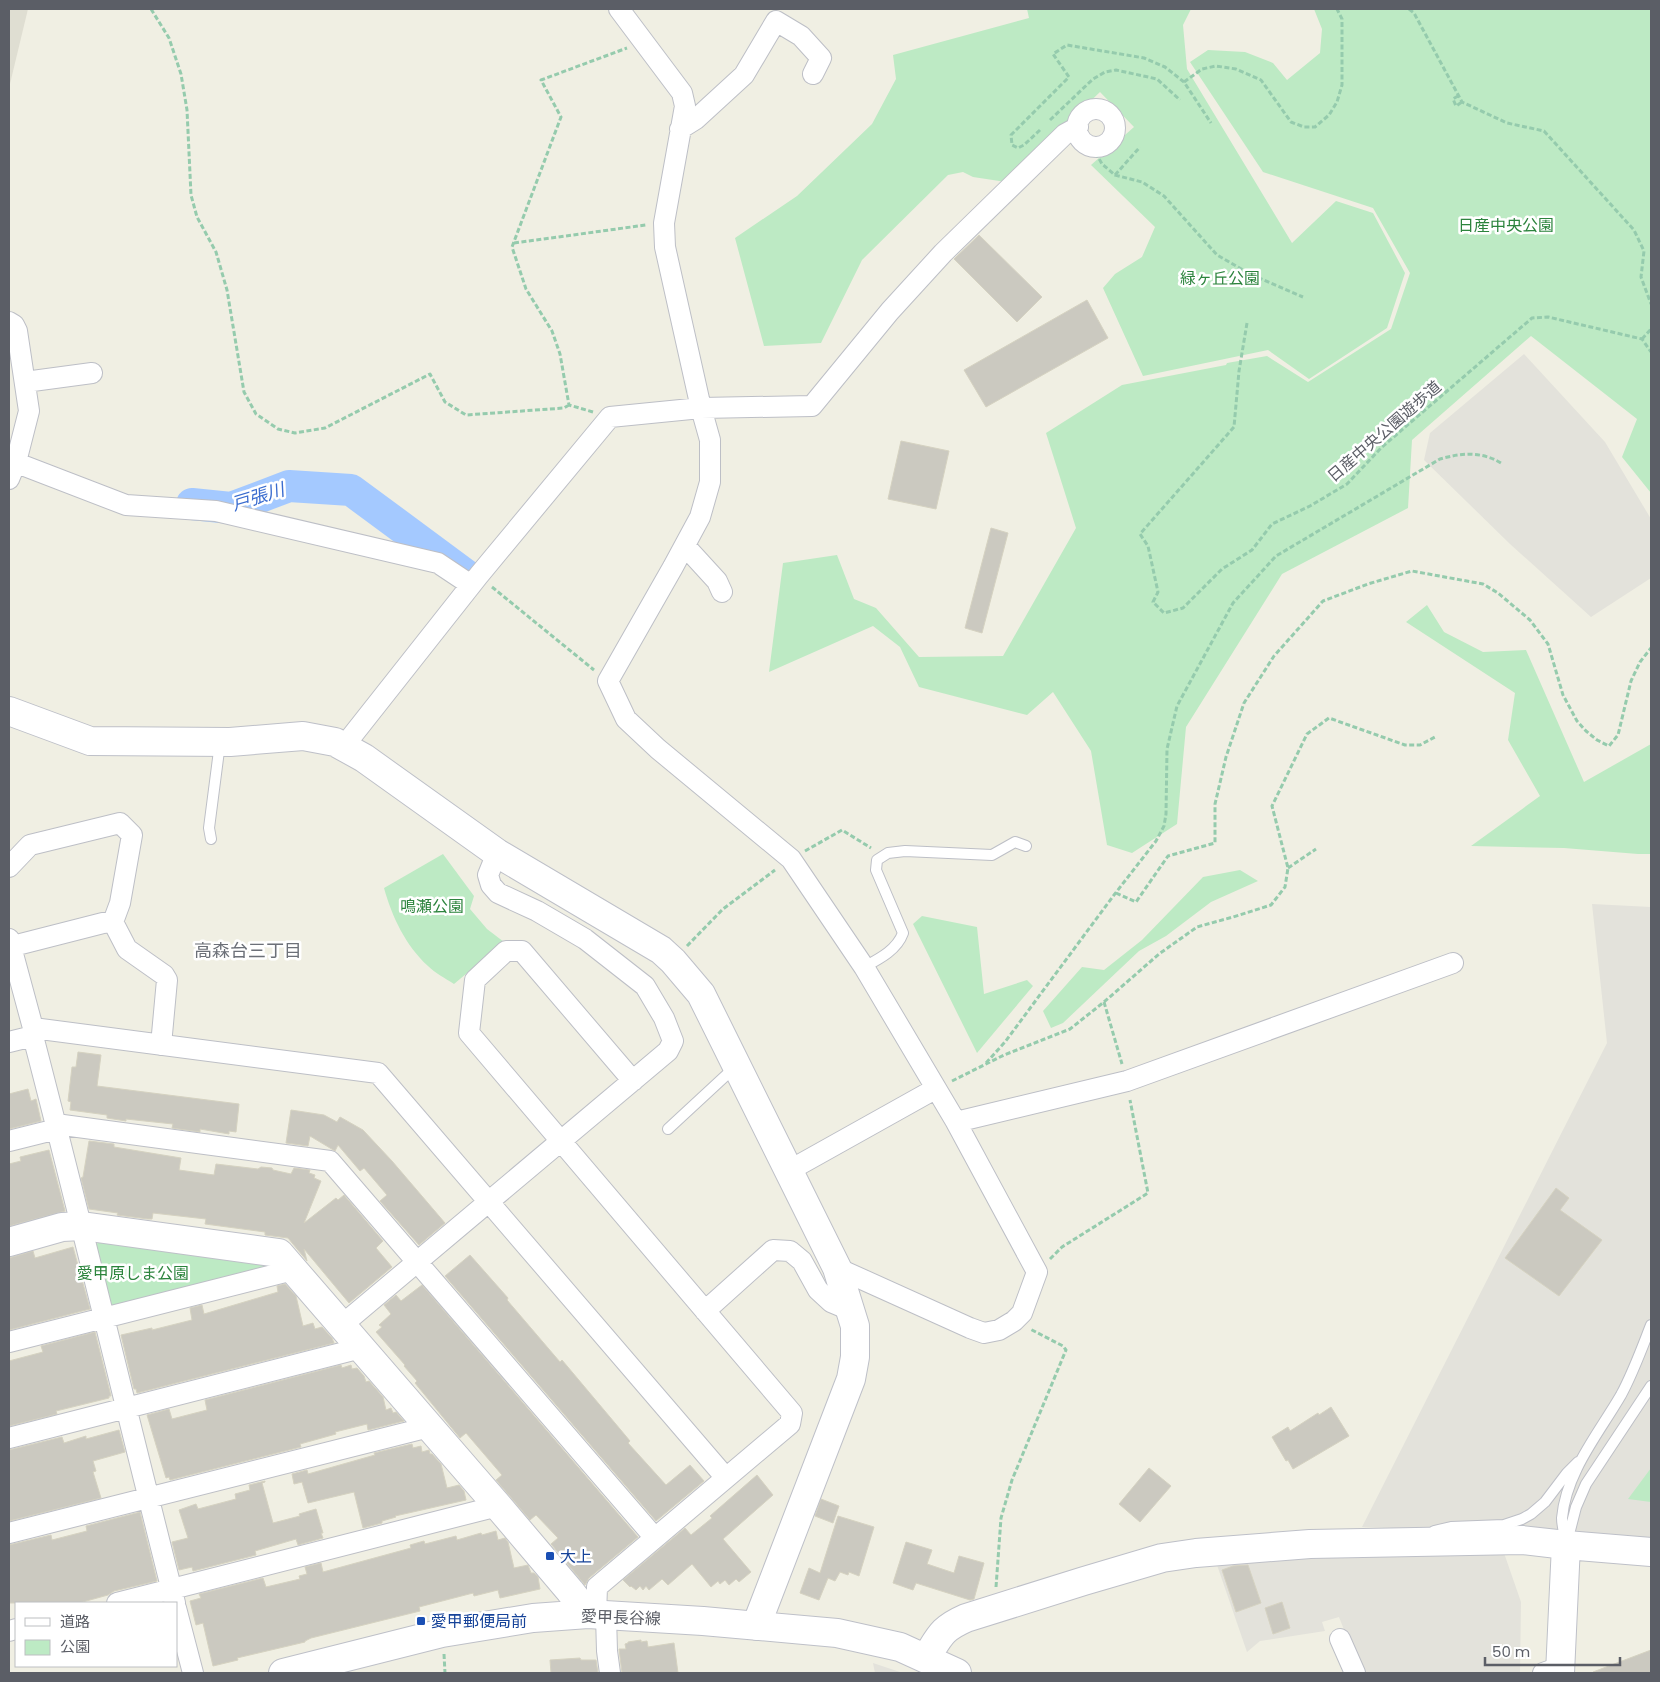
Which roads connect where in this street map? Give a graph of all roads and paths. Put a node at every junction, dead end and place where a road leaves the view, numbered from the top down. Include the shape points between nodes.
1 (151, 9) edge
2 (619, 9) edge
3 (1337, 9) edge
4 (1409, 9) edge
5 (778, 15) edge
6 (644, 42) junction
7 (813, 74) dead end
8 (1184, 82) junction
9 (1458, 96) junction
10 (1180, 100) dead end
11 (1462, 102) junction
12 (1211, 123) dead end
13 (1078, 127) junction
14 (680, 130) junction
15 (1092, 146) junction
16 (1140, 147) dead end
17 (1115, 175) junction
18 (664, 223) junction
19 (514, 243) junction
20 (1303, 297) dead end
21 (1651, 304) edge
22 (9, 322) edge
23 (1247, 323) dead end
24 (1651, 329) edge
25 (1642, 339) junction
26 (1651, 352) edge
27 (92, 373) dead end
28 (25, 382) junction
29 (569, 404) junction
30 (701, 408) junction
31 (610, 417) junction
32 (1501, 463) dead end
33 (11, 467) edge
34 (684, 546) junction
35 (475, 580) junction
36 (722, 592) dead end
37 (1651, 648) edge
38 (608, 681) junction
39 (9, 711) edge
40 (1436, 737) dead end
41 (220, 742) junction
42 (344, 746) junction
43 (211, 839) dead end
44 (1026, 846) dead end
45 (1316, 849) dead end
46 (497, 852) junction
47 (9, 867) edge
48 (1288, 868) junction
49 (1116, 893) junction
50 (113, 922) junction
51 (9, 944) edge
52 (1453, 962) dead end
53 (864, 967) junction
54 (1104, 1002) junction
55 (33, 1032) junction
56 (9, 1042) edge
57 (161, 1045) junction
58 (986, 1063) junction
59 (737, 1065) junction
60 (1127, 1081) junction
61 (632, 1082) junction
62 (936, 1089) junction
63 (956, 1122) junction
64 (57, 1127) junction
65 (668, 1129) dead end
66 (9, 1141) edge
67 (560, 1142) junction
68 (790, 1170) junction
69 (490, 1202) junction
70 (82, 1226) junction
71 (9, 1242) edge
72 (418, 1262) junction
73 (837, 1268) junction
74 (293, 1270) junction
75 (1038, 1272) junction
76 (850, 1310) junction
77 (705, 1311) junction
78 (104, 1318) junction
79 (1014, 1321) junction
80 (342, 1325) junction
81 (1651, 1325) edge
82 (9, 1342) edge
83 (361, 1348) junction
84 (1651, 1386) edge
85 (126, 1408) junction
86 (429, 1427) junction
87 (9, 1438) edge
88 (1581, 1460) junction
89 (726, 1478) junction
90 (149, 1498) junction
91 (498, 1506) junction
92 (9, 1533) edge
93 (655, 1538) junction
94 (1389, 1542) junction
95 (1566, 1546) junction
96 (1651, 1552) edge
97 (174, 1600) edge
98 (136, 1602) edge
99 (995, 1609) junction
100 (178, 1615) edge
101 (597, 1615) junction
102 (756, 1626) junction
103 (1340, 1639) dead end
104 (926, 1658) junction
105 (1554, 1671) edge
106 (193, 1673) edge
107 (283, 1673) edge
108 (610, 1673) edge
109 (957, 1673) edge
110 (1355, 1673) edge

1 - 29 path via 170,38 181,74 187,110 191,195 197,217 216,252 228,290 244,392 256,414 278,430 295,433 325,428 430,374 446,402 466,414 564,408
2 - 6 street
3 - 8 path via 1342,19 1342,85 1329,115 1316,127 1291,122 1261,80 1236,68 1216,66 1202,69
4 - 9 path
5 - 7 street via 821,58
5 - 14 street via 744,75
6 - 14 street via 682,93 685,106
6 - 19 path via 541,80 561,117
8 - 10 path via 1166,67 1144,58 1068,45 1053,54 1068,77 1011,136 1012,145 1018,148 1024,145 1093,79 1105,72 1116,70 1157,79
8 - 12 path
9 - 11 path
9 - 11 path via 1453,99 1456,106
11 - 21 path via 1507,123 1544,131 1634,230 1644,251 1641,277
13 - 15 street via 1081,139
13 - 15 street via 1082,116 1091,110 1103,110 1112,117 1115,123 1113,136 1104,144
13 - 30 street via 1065,134 943,253 890,311 812,406
14 - 18 street
15 - 17 path via 1102,164
16 - 17 path
17 - 20 path via 1142,182 1164,196 1217,255 1252,275
18 - 19 path
18 - 30 street via 665,247
19 - 29 path via 512,248 526,289 552,330
22 - 28 street via 17,331
23 - 25 path, 日産中央公園遊歩道 via 1234,427 1140,534 1148,546 1158,592 1153,602 1164,613 1183,608 1222,569 1252,550 1272,524 1347,484 1382,447 1532,318 1548,317
24 - 25 path
25 - 26 path
27 - 28 street
28 - 33 street via 29,411
29 - 31 path
30 - 31 street
30 - 34 street via 710,440 710,482 700,517
31 - 35 street
32 - 49 path via 1480,454 1461,454 1422,468 1276,556 1233,602 1176,706 1167,749 1164,826
33 - 35 street via 126,505 216,511 438,563
34 - 36 street
34 - 38 street
35 - 38 path
35 - 42 street
37 - 49 path via 1631,681 1618,735 1609,746 1597,740 1578,721 1563,695 1548,644 1530,620 1483,584 1412,571 1324,601 1274,656 1244,703 1226,756 1215,804 1215,843 1168,856 1136,902
38 - 53 street via 626,719 791,859
39 - 41 street via 90,741
40 - 48 path via 1420,744 1405,745 1329,718 1307,734 1272,806
41 - 42 street via 303,736
41 - 43 lane
42 - 46 street
44 - 53 lane via 1015,842 992,855 888,852 877,860 876,870 903,933 884,956
45 - 48 path
46 - 59 street via 661,950 701,994
46 - 61 street via 488,875 498,893 537,911 585,940 645,986 664,1018 672,1041 668,1051
47 - 50 street via 30,845 120,823 132,835 120,902
48 - 54 path via 1285,887 1271,905 1197,927 1159,954
49 - 58 path
50 - 51 street
50 - 57 street via 127,949 167,980
51 - 55 street
52 - 60 street
53 - 62 street
54 - 58 path via 1070,1029
54 - 60 path
55 - 56 street
55 - 57 street
55 - 64 street
57 - 69 street via 378,1073
58 - 62 path
59 - 65 lane
59 - 68 street
60 - 63 street
60 - 75 path via 1148,1193 1062,1247
61 - 67 street
61 - 67 street via 522,950 506,951 475,980 469,1033
62 - 63 street
62 - 68 street
63 - 75 street
64 - 66 street
64 - 70 street
64 - 72 street via 73,1126 330,1161
67 - 69 street
67 - 77 street
68 - 73 street
69 - 72 street
69 - 89 street
70 - 71 street via 62,1227
70 - 74 street via 279,1254
70 - 78 street
72 - 80 street
72 - 93 street
73 - 76 street
73 - 79 street via 984,1333 999,1330
74 - 78 street
74 - 80 street
75 - 79 street via 1022,1314
76 - 77 street via 831,1302 818,1290 802,1262 790,1251 773,1250
76 - 102 street via 855,1326 855,1356 850,1379
77 - 89 street via 792,1413 790,1424
78 - 82 street
78 - 85 street
79 - 99 path via 1066,1350 1012,1480 1001,1518
80 - 83 street
81 - 88 lane via 1621,1394
83 - 85 street
83 - 86 street
84 - 95 lane via 1586,1484
85 - 87 street
85 - 90 street
86 - 90 street
86 - 91 street
88 - 94 lane via 1537,1510 1522,1519 1504,1525 1451,1527
88 - 95 lane via 1570,1486 1562,1519
89 - 93 street
90 - 92 street
90 - 97 street
91 - 97 street
91 - 101 street via 570,1591
93 - 101 street via 598,1587
94 - 95 street via 1522,1540
94 - 99 street via 1249,1548 1162,1558
95 - 96 street
95 - 105 street
97 - 98 street
99 - 104 street via 948,1627
100 - 106 street
101 - 102 street, 愛甲長谷線
101 - 107 street, 愛甲長谷線 via 533,1618 442,1632
101 - 108 street
102 - 104 street, 愛甲長谷線 via 837,1633 900,1647
103 - 110 street
104 - 109 street, 愛甲長谷線

